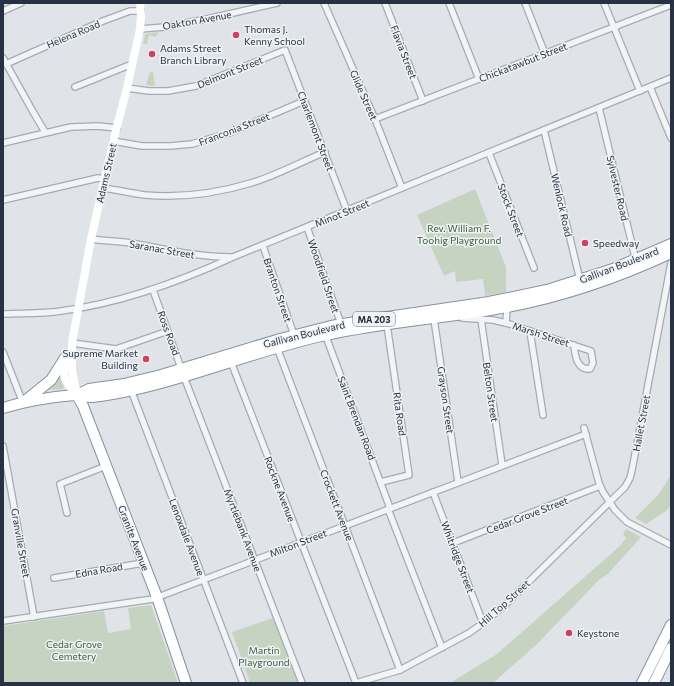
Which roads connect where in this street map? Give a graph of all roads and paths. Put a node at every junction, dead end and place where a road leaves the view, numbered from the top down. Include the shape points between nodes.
1 (21, 3) edge
2 (277, 3) edge
3 (324, 3) edge
4 (385, 3) edge
5 (449, 3) edge
6 (525, 3) edge
7 (604, 3) edge
8 (671, 5) edge
9 (140, 7) edge
10 (3, 11) edge
11 (614, 27) junction
12 (140, 29) junction
13 (285, 50) joint
14 (545, 54) junction
15 (5, 61) edge
16 (132, 64) junction
17 (671, 78) edge
18 (479, 79) junction
19 (75, 87) dead end
20 (650, 87) junction
21 (127, 88) junction
22 (640, 91) junction
23 (304, 101) junction
24 (423, 101) junction
25 (599, 108) junction
26 (375, 119) junction
27 (117, 128) junction
28 (544, 130) junction
29 (45, 132) junction
30 (671, 138) edge
31 (114, 141) junction
32 (3, 143) edge
33 (325, 152) junction
34 (488, 153) junction
35 (105, 179) junction
36 (103, 188) junction
37 (402, 188) junction
38 (3, 200) edge
39 (347, 211) junction
40 (307, 227) junction
41 (91, 239) junction
42 (671, 244) edge
43 (263, 246) junction
44 (671, 253) edge
45 (234, 257) junction
46 (671, 263) edge
47 (637, 264) junction
48 (534, 268) dead end
49 (580, 280) junction
50 (153, 290) junction
51 (507, 307) junction
52 (79, 308) junction
53 (481, 311) junction
54 (3, 314) edge
55 (439, 318) junction
56 (506, 323) junction
57 (341, 324) junction
58 (387, 325) junction
59 (168, 331) junction
60 (530, 331) junction
61 (324, 332) junction
62 (294, 335) junction
63 (72, 343) junction
64 (276, 344) junction
65 (574, 345) junction
66 (3, 352) edge
67 (65, 358) junction
68 (231, 362) junction
69 (183, 373) junction
70 (131, 390) junction
71 (77, 395) junction
72 (23, 403) junction
73 (3, 408) edge
74 (543, 415) dead end
75 (3, 446) edge
76 (502, 465) junction
77 (106, 466) junction
78 (381, 482) junction
79 (458, 482) junction
80 (600, 486) junction
81 (433, 492) junction
82 (610, 502) junction
83 (389, 508) junction
84 (67, 513) dead end
85 (345, 525) junction
86 (301, 542) junction
87 (453, 543) junction
88 (671, 545) edge
89 (255, 560) junction
90 (143, 563) junction
91 (54, 578) dead end
92 (204, 579) junction
93 (157, 597) junction
94 (34, 617) junction
95 (3, 621) edge
96 (483, 623) junction
97 (671, 625) edge
98 (671, 636) edge
99 (442, 648) junction
100 (671, 648) edge
101 (671, 659) edge
102 (400, 670) junction
103 (186, 683) edge
104 (244, 683) edge
105 (302, 683) edge
106 (356, 683) edge
107 (642, 683) edge
108 (648, 683) edge
109 (654, 683) edge
110 (659, 683) edge

1 - 10 street
2 - 12 street, Oakton Avenue via 165,27
3 - 26 street, Glide Street
4 - 24 street, Flavia Street
5 - 18 street
6 - 14 street
7 - 11 street
8 - 11 street, Chickatawbut Street
9 - 12 main road, Adams Street
9 - 15 street, Helena Road
11 - 14 street, Chickatawbut Street
11 - 22 street
12 - 16 main road, Adams Street
13 - 21 street, Delmont Street via 196,86 168,91
13 - 23 street, Charlemont Street
14 - 18 street, Chickatawbut Street
15 - 29 street
16 - 19 street
16 - 21 main road, Adams Street
17 - 20 street, Minot Street
18 - 24 street, Chickatawbut Street
20 - 22 street, Minot Street
20 - 30 street
21 - 27 main road, Adams Street
22 - 25 street, Minot Street
23 - 31 street, Franconia Street via 229,133 192,144 142,146
23 - 33 street, Charlemont Street
24 - 26 street, Chickatawbut Street
25 - 28 street, Minot Street
25 - 47 street, Sylvester Road
26 - 37 street, Glide Street
27 - 29 street via 71,127
27 - 31 main road, Adams Street
28 - 34 street, Minot Street
28 - 49 street, Wenlock Road
29 - 32 street
31 - 35 main road, Adams Street
33 - 36 street via 252,183 218,191 163,196
33 - 39 street, Charlemont Street
34 - 37 street, Minot Street
34 - 48 street, Stock Street
35 - 36 main road, Adams Street
35 - 38 street via 98,178
36 - 41 main road, Adams Street
37 - 39 street, Minot Street
39 - 40 street, Minot Street
40 - 43 street, Minot Street
40 - 57 street, Woodfield Street
41 - 45 street, Saranac Street via 131,243 184,254
41 - 52 main road, Adams Street
42 - 47 highway, Gallivan Boulevard / MA 203
43 - 45 street, Minot Street
43 - 62 street, Branton Street
44 - 47 highway, Gallivan Boulevard / MA 203
45 - 50 street, Minot Street
46 - 82 street, Hallet Street via 631,474 625,487
47 - 49 highway, Gallivan Boulevard / MA 203
47 - 51 highway, Gallivan Boulevard / MA 203 via 602,282
49 - 53 highway, Gallivan Boulevard / MA 203
50 - 52 street, Minot Street
50 - 59 street, Ross Road
51 - 53 highway, Gallivan Boulevard / MA 203
51 - 56 street, Marsh Street
52 - 54 street, Minot Street
52 - 63 main road, Adams Street
53 - 55 highway, Gallivan Boulevard / MA 203
53 - 56 street, Gallivan Boulevard
53 - 57 highway, Gallivan Boulevard / MA 203
53 - 76 street, Belton Street
55 - 58 highway, Gallivan Boulevard / MA 203
55 - 79 street, Grayson Street
56 - 60 street, Marsh Street
57 - 61 highway, Gallivan Boulevard / MA 203
58 - 61 highway, Gallivan Boulevard / MA 203
58 - 78 street, Rita Road via 409,475
59 - 63 street via 116,349
59 - 69 street, Ross Road
60 - 65 street, Marsh Street
60 - 74 street
61 - 62 highway, Gallivan Boulevard / MA 203
61 - 64 highway, Gallivan Boulevard / MA 203
61 - 78 street, Saint Brendan Road
62 - 64 highway, Gallivan Boulevard / MA 203
63 - 67 main road, Adams Street
63 - 71 main road, Adams Street via 72,370
64 - 68 highway, Gallivan Boulevard / MA 203
64 - 69 highway, Gallivan Boulevard / MA 203
64 - 85 street, Crockett Avenue
65 - 65 street, Marsh Street via 591,351 593,363 590,369 581,367 575,356
66 - 72 street
67 - 71 main road, Adams Street via 66,383
67 - 72 highway via 51,380
68 - 69 highway, Gallivan Boulevard / MA 203
68 - 86 street, Rockne Avenue
69 - 70 highway, Gallivan Boulevard / MA 203
69 - 71 highway, Gallivan Boulevard / MA 203 via 89,389
69 - 89 street, Myrtlebank Avenue
70 - 71 highway, Gallivan Boulevard / MA 203 via 91,397
70 - 92 street, Lenoxdale Avenue
71 - 72 highway, Gallivan Boulevard / MA 203
71 - 77 highway, Granite Avenue
72 - 73 highway, Gallivan Boulevard / MA 203
75 - 94 street, Granville Street
76 - 79 street, Milton Street
76 - 80 street, Milton Street via 585,431
77 - 84 street via 60,484
77 - 90 highway, Granite Avenue
78 - 83 street, Saint Brendan Road
79 - 81 street, Milton Street
80 - 82 street
80 - 87 street, Cedar Grove Street
81 - 83 street, Milton Street
81 - 87 street, Whitridge Street
82 - 88 street via 627,522
82 - 96 street, Hill Top Street via 505,605
83 - 85 street, Milton Street
83 - 99 street, Saint Brendan Road
85 - 86 street, Milton Street
85 - 102 street, Crockett Avenue
86 - 89 street, Milton Street
86 - 106 street, Rockne Avenue
87 - 96 street, Whitridge Street
89 - 92 street, Milton Street
89 - 105 street, Myrtlebank Avenue
90 - 91 street, Edna Road
90 - 93 highway, Granite Avenue
92 - 93 street, Milton Street
92 - 104 street, Lenoxdale Avenue
93 - 94 street, Milton Street
93 - 103 highway, Granite Avenue
94 - 95 street, Milton Street
96 - 99 street, Hill Top Street
97 - 107 highway
98 - 108 highway
99 - 102 street, Hill Top Street
100 - 109 highway
101 - 110 highway
102 - 106 street, Hill Top Street

